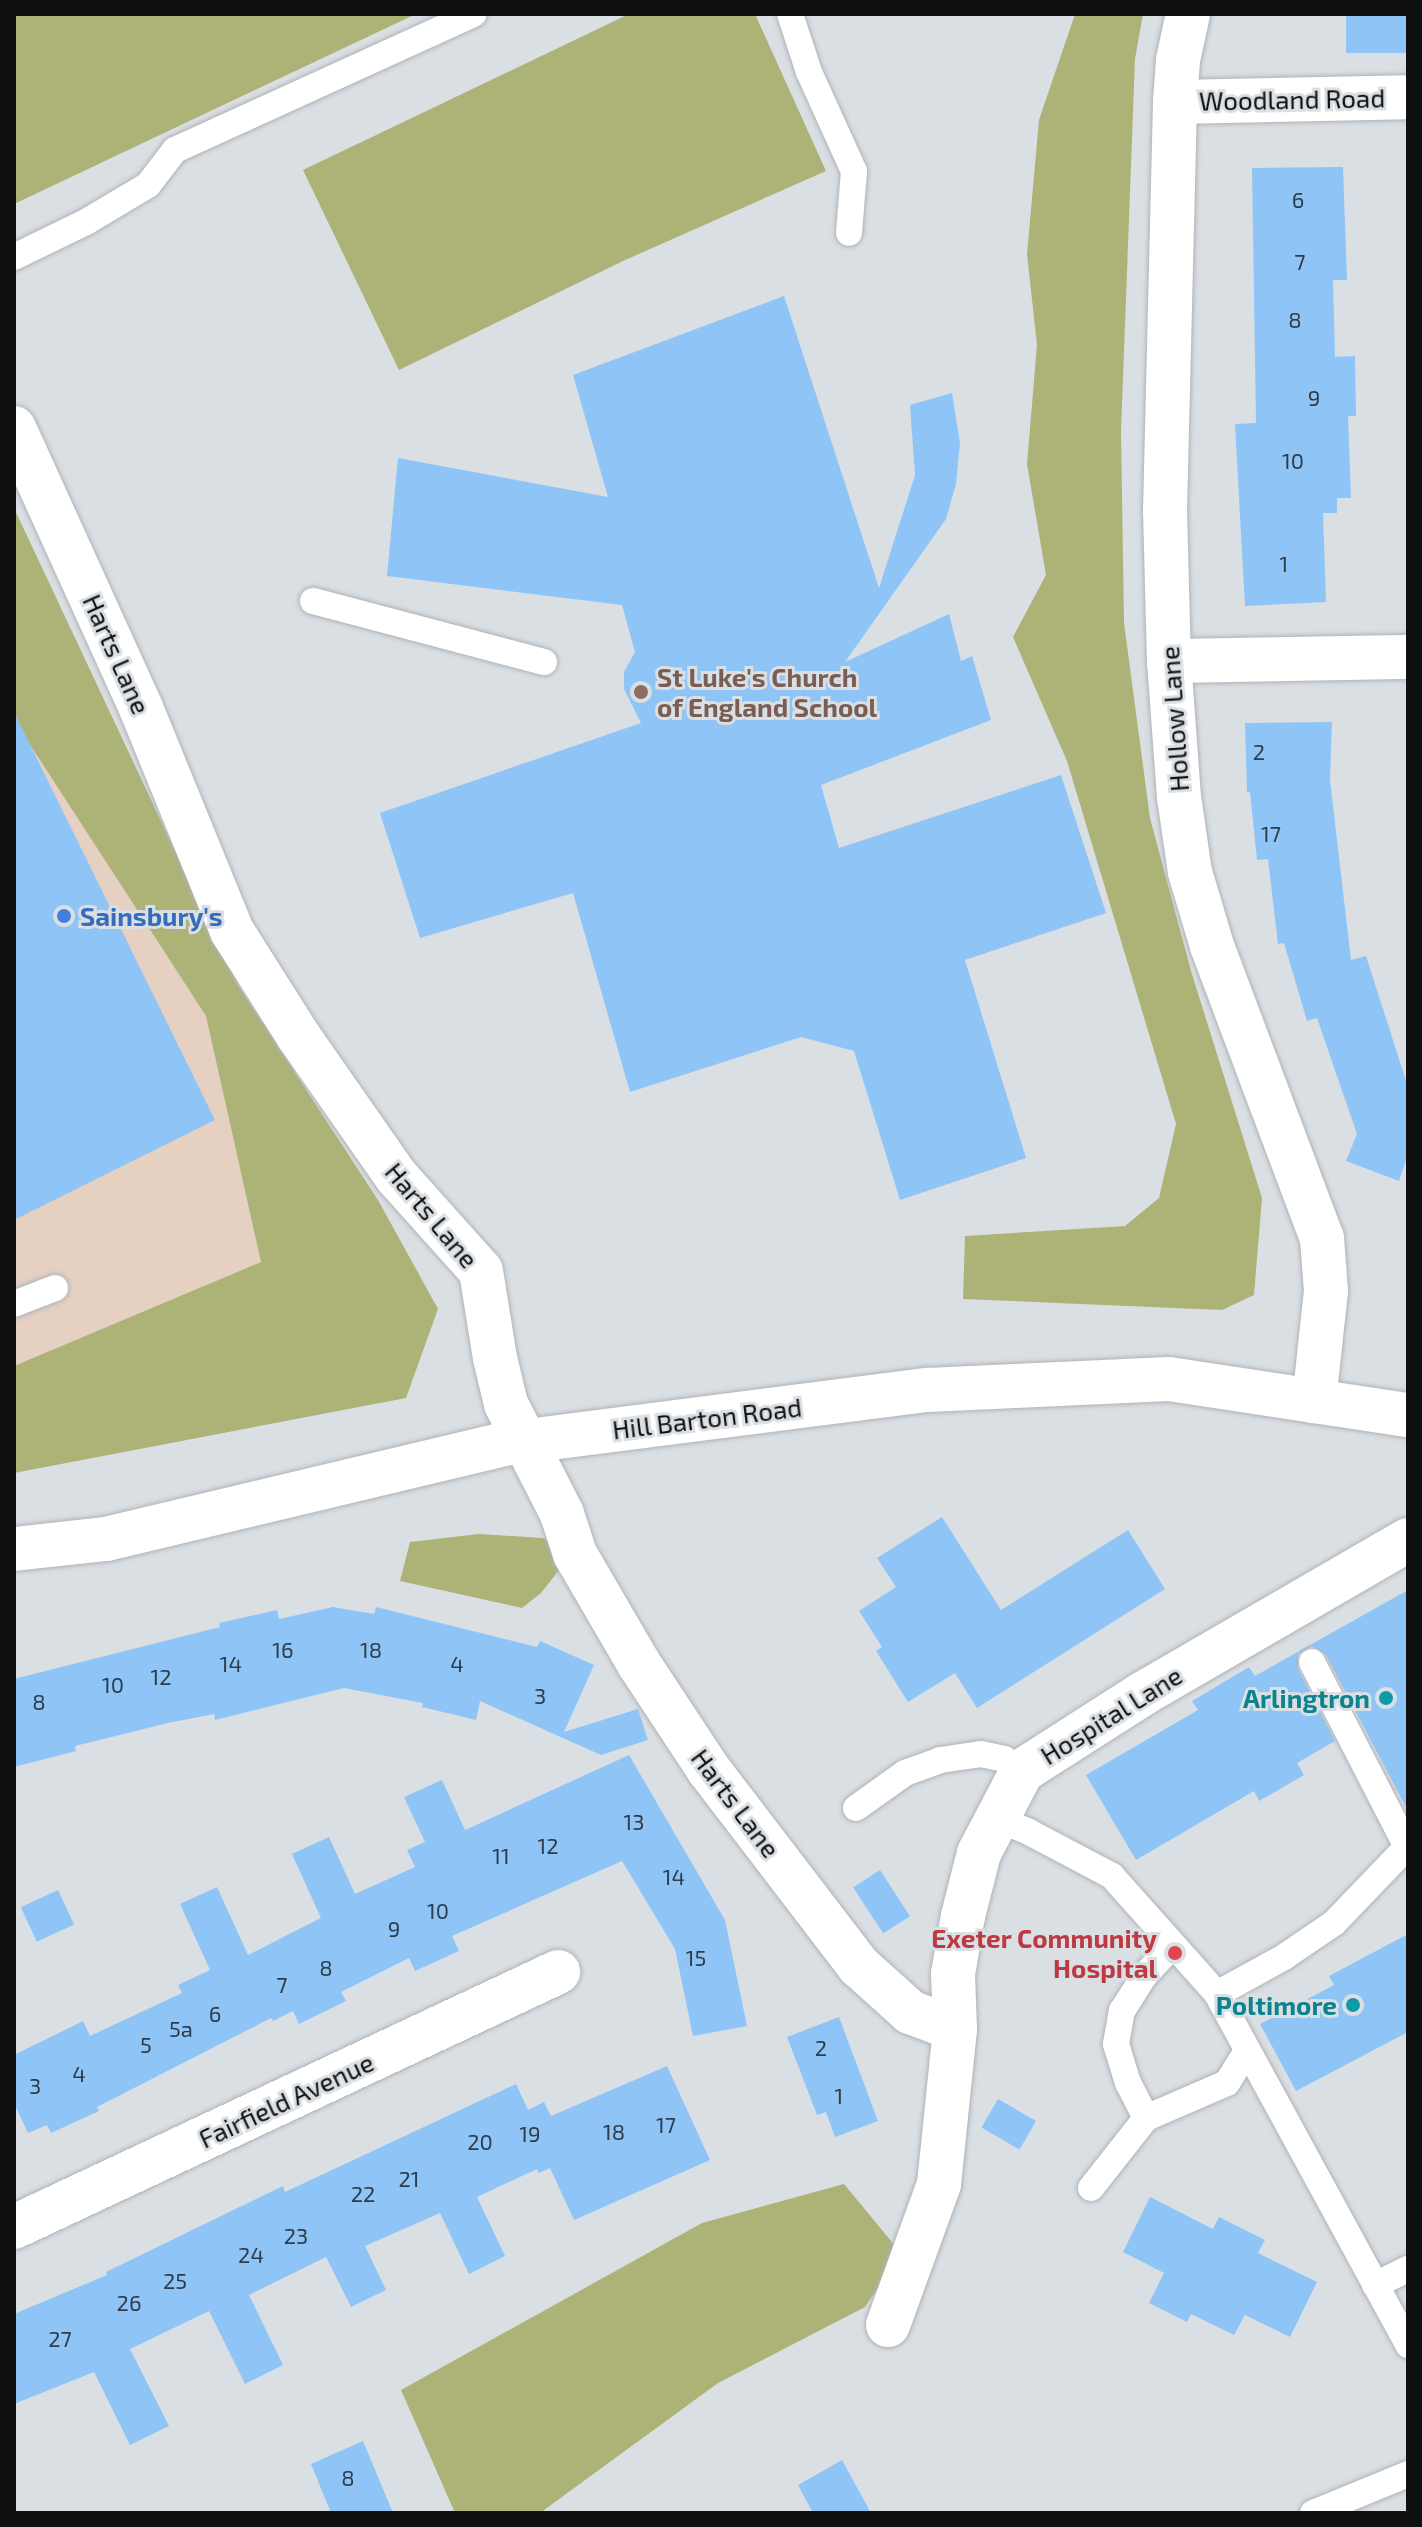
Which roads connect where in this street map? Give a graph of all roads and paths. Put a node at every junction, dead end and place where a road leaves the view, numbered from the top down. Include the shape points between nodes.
1 (473, 14) edge
2 (790, 14) edge
3 (1188, 14) edge
4 (1408, 97) edge
5 (1175, 102) junction
6 (849, 233) dead end
7 (14, 257) edge
8 (14, 428) edge
9 (313, 601) dead end
10 (1408, 657) edge
11 (1169, 661) junction
12 (544, 662) dead end
13 (55, 1288) dead end
14 (14, 1304) edge
15 (1314, 1401) junction
16 (1408, 1415) edge
17 (524, 1441) junction
18 (1408, 1540) edge
19 (14, 1549) edge
20 (1312, 1662) dead end
21 (1022, 1771) junction
22 (856, 1808) dead end
23 (995, 1818) junction
24 (1407, 1847) edge
25 (1173, 1945) junction
26 (558, 1972) dead end
27 (1217, 1994) junction
28 (955, 2029) junction
29 (1246, 2052) junction
30 (1146, 2118) junction
31 (1091, 2188) dead end
32 (14, 2227) edge
33 (1408, 2269) edge
34 (1375, 2285) junction
35 (888, 2325) dead end
36 (1408, 2345) edge
37 (1408, 2474) edge
38 (1313, 2513) edge

1 - 7 lane via 175,150 148,185
2 - 6 lane via 809,72 854,171
3 - 5 street, Hollow Lane
4 - 5 street, Woodland Road
5 - 11 street, Hollow Lane via 1165,510
8 - 17 street, Harts Lane via 141,708 232,931 396,1176 481,1271 506,1404
9 - 12 lane
10 - 11 street
11 - 15 street, Hollow Lane via 1190,872 1212,946 1322,1238 1326,1291
13 - 14 lane
15 - 16 street, Hill Barton Road
15 - 17 street, Hill Barton Road via 1169,1379 927,1390
17 - 19 street, Hill Barton Road via 106,1539
17 - 28 street, Harts Lane via 562,1514 575,1554 709,1770 859,1966 910,2012
18 - 21 street, Hospital Lane via 1144,1693
20 - 24 lane
21 - 22 lane via 1004,1759 981,1754 940,1760 905,1773
21 - 23 street, Hospital Lane
23 - 25 lane via 1112,1876
23 - 28 street, Hospital Lane via 979,1853 963,1916 953,1974
24 - 27 lane via 1334,1923
25 - 27 lane
25 - 30 lane via 1122,2011 1116,2044
26 - 32 street, Fairfield Avenue
27 - 29 lane
28 - 35 street, Hospital Lane via 939,2184
29 - 30 lane via 1227,2083
29 - 34 lane
30 - 31 lane
33 - 34 lane
34 - 36 lane
37 - 38 lane

